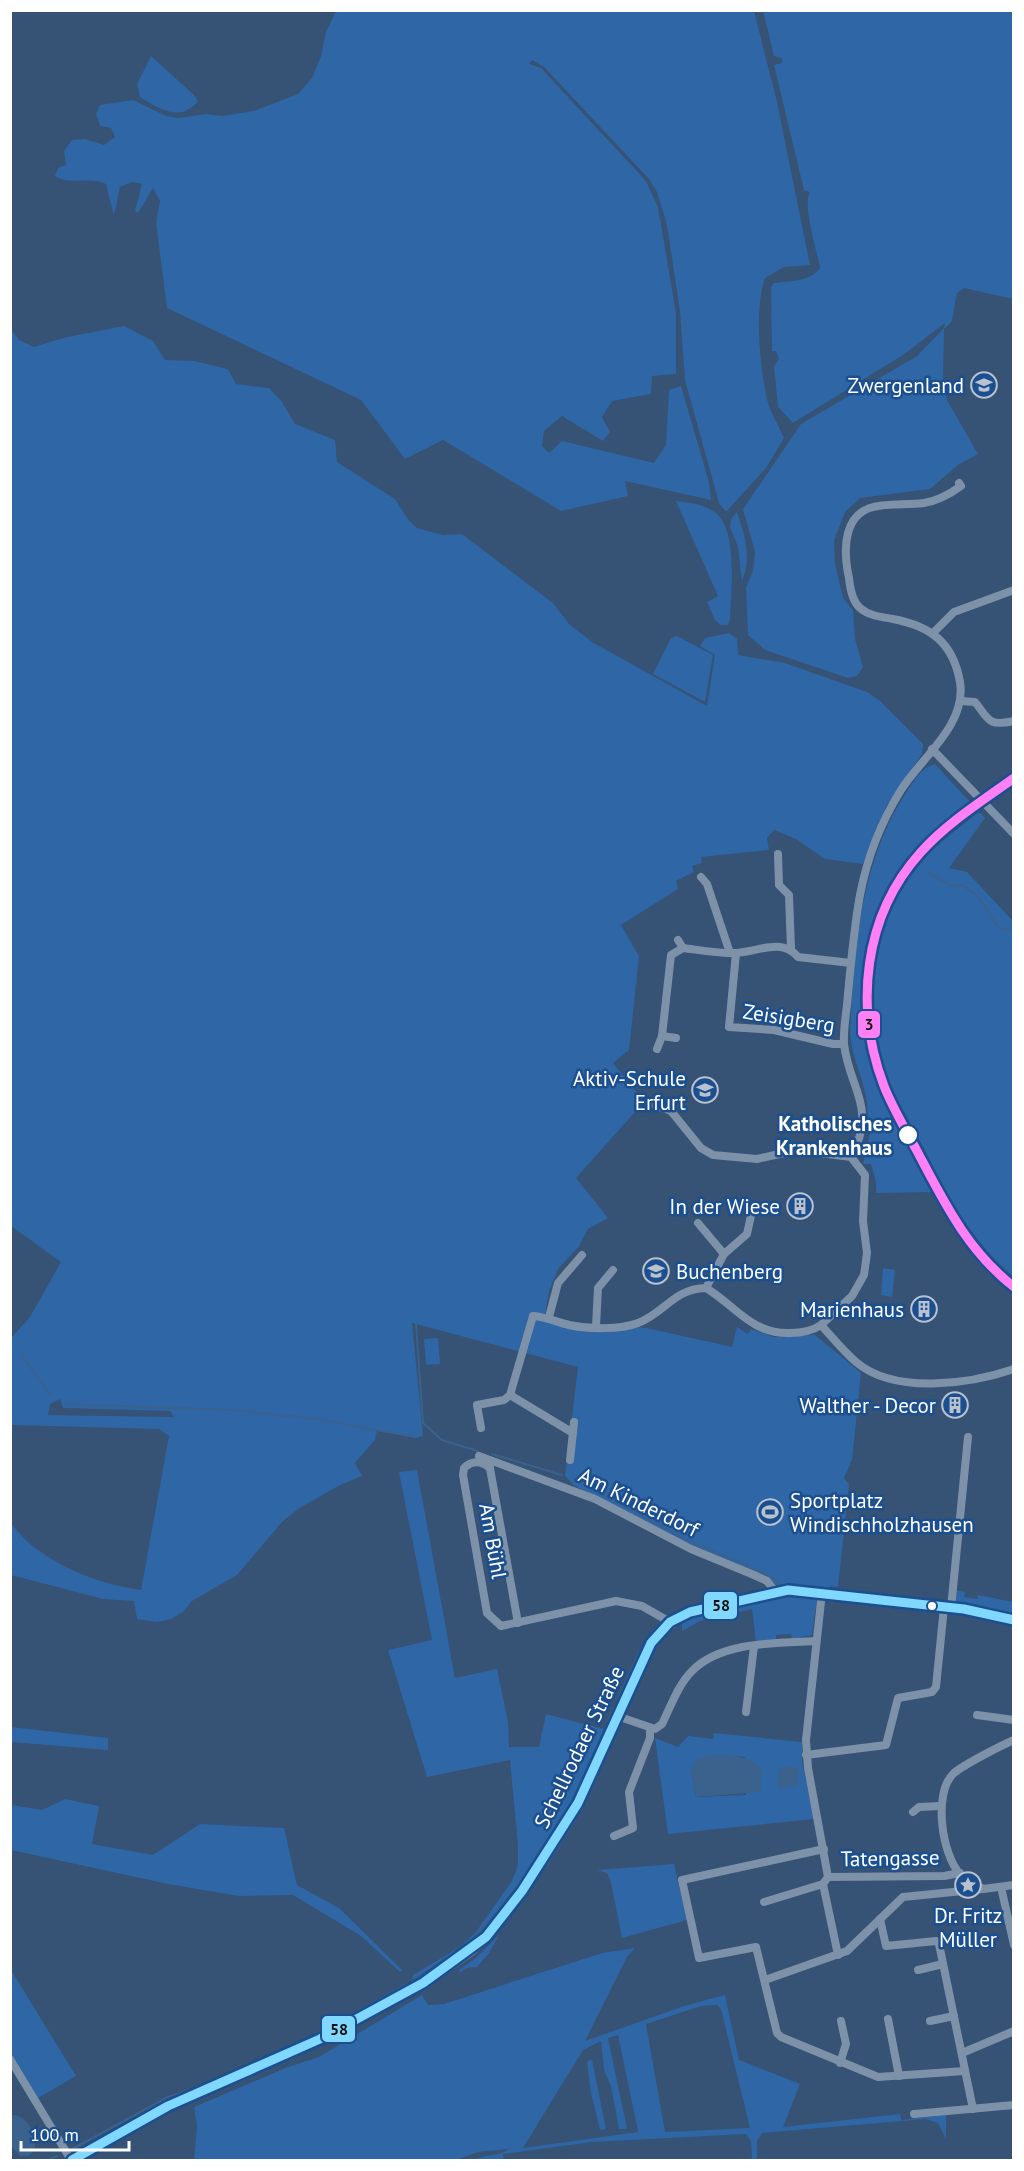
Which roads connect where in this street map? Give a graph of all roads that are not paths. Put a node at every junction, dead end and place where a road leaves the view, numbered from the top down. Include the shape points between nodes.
1 (959, 483) dead end
2 (1014, 590) edge
3 (934, 632) junction
4 (960, 701) junction
5 (1014, 722) edge
6 (932, 749) junction
7 (1014, 834) edge
8 (778, 854) dead end
9 (701, 877) dead end
10 (678, 940) dead end
11 (683, 948) junction
12 (791, 948) junction
13 (733, 953) junction
14 (851, 963) junction
15 (662, 1036) junction
16 (676, 1038) dead end
17 (844, 1044) junction
18 (657, 1049) dead end
19 (653, 1104) dead end
20 (851, 1157) junction
21 (753, 1206) dead end
22 (698, 1223) dead end
23 (724, 1254) junction
24 (582, 1255) dead end
25 (613, 1270) dead end
26 (706, 1288) junction
27 (549, 1317) junction
28 (821, 1325) junction
29 (596, 1326) junction
30 (1014, 1370) edge
31 (510, 1395) junction
32 (574, 1422) dead end
33 (481, 1428) dead end
34 (573, 1432) junction
35 (968, 1437) dead end
36 (479, 1456) dead end
37 (570, 1460) dead end
38 (489, 1464) junction
39 (776, 1592) junction
40 (822, 1592) junction
41 (947, 1607) junction
42 (1014, 1620) edge
43 (670, 1622) junction
44 (518, 1623) junction
45 (816, 1641) junction
46 (754, 1646) junction
47 (746, 1712) dead end
48 (977, 1715) dead end
49 (617, 1716) junction
50 (1014, 1720) edge
51 (650, 1730) junction
52 (1014, 1740) edge
53 (806, 1755) junction
54 (940, 1806) junction
55 (913, 1812) dead end
56 (614, 1836) dead end
57 (824, 1849) junction
58 (960, 1873) junction
59 (826, 1880) junction
60 (1014, 1885) edge
61 (1001, 1887) junction
62 (983, 1889) junction
63 (961, 1891) junction
64 (764, 1902) dead end
65 (880, 1919) junction
66 (1014, 1945) edge
67 (838, 1955) junction
68 (943, 1964) junction
69 (918, 1970) dead end
70 (765, 1980) junction
71 (954, 2016) junction
72 (888, 2019) dead end
73 (841, 2020) dead end
74 (930, 2021) dead end
75 (1014, 2031) edge
76 (962, 2053) junction
77 (10, 2059) edge
78 (840, 2063) junction
79 (965, 2071) junction
80 (899, 2076) junction
81 (1014, 2105) edge
82 (973, 2109) junction
83 (914, 2114) dead end
84 (72, 2160) edge

1 - 3 street via 961,486 950,494 925,502 863,509 848,534 846,566 858,606 874,615
2 - 3 street via 954,612
3 - 4 street via 958,673
4 - 5 street via 975,702 987,720 994,723
4 - 6 street via 952,721
6 - 7 street
6 - 14 street via 901,789 875,842 860,895
8 - 12 street via 779,885 789,895
9 - 13 street
10 - 11 street
11 - 13 street
11 - 15 street via 671,955
12 - 13 street
12 - 14 street via 798,957
13 - 17 street, Zeisigberg via 729,1027 764,1029
14 - 17 street
15 - 16 street
15 - 18 street
17 - 20 street via 863,1112 860,1142
19 - 20 street via 670,1111 706,1152 757,1159 797,1150
20 - 28 street via 865,1175 864,1275 852,1296
21 - 23 street via 747,1234
22 - 23 street
23 - 26 street
24 - 27 street via 558,1283
25 - 29 street via 598,1288
26 - 28 street via 760,1329 794,1333
26 - 29 street via 678,1294 638,1323
27 - 29 street via 569,1325
27 - 31 street via 534,1316
28 - 30 street via 856,1362 889,1377 946,1385
31 - 33 street via 504,1400 477,1405
31 - 34 street
32 - 34 street
34 - 37 street
35 - 41 street
36 - 38 street, Am Kinderdorf
38 - 39 street, Am Kinderdorf via 595,1499 691,1549 766,1581
38 - 44 street, Am Bühl
38 - 44 street, Am Bühl via 475,1462 464,1468 463,1475 487,1613 501,1626
39 - 40 street, Schellrodaer Straße
39 - 43 street, Schellrodaer Straße via 690,1612
40 - 41 street, Schellrodaer Straße
40 - 45 street
41 - 42 street, Schellrodaer Straße
41 - 53 street via 936,1687 932,1692 898,1698 886,1745
43 - 44 street, Am Bühl via 642,1606 621,1601
43 - 49 street, Schellrodaer Straße via 651,1643
45 - 46 street
45 - 53 street
46 - 47 street
46 - 51 street via 718,1655 695,1668 662,1724
48 - 50 street
49 - 51 street
49 - 84 street, Schellrodaer Straße via 563,1828 501,1919 471,1950 423,1983 320,2039 168,2106
51 - 56 street via 629,1792 633,1828
52 - 54 street via 955,1772 945,1787
53 - 57 street
54 - 55 street
54 - 58 street via 952,1859
57 - 59 street
57 - 70 street via 682,1880 700,1959 756,1947
58 - 59 street, Tatengasse
58 - 62 street
58 - 63 street
59 - 64 street, Tatengasse
59 - 67 street, Tatengasse
60 - 61 street
61 - 62 street
61 - 66 street
62 - 63 street
63 - 65 street via 903,1897
65 - 67 street
65 - 68 street via 886,1946 938,1941
67 - 70 street
68 - 69 street
68 - 71 street
70 - 78 street via 774,2026 781,2037
71 - 74 street
71 - 76 street
72 - 80 street
73 - 78 street via 846,2044
75 - 76 street
76 - 79 street
77 - 84 street
78 - 80 street via 873,2076
79 - 80 street
79 - 82 street
81 - 82 street
82 - 83 street

